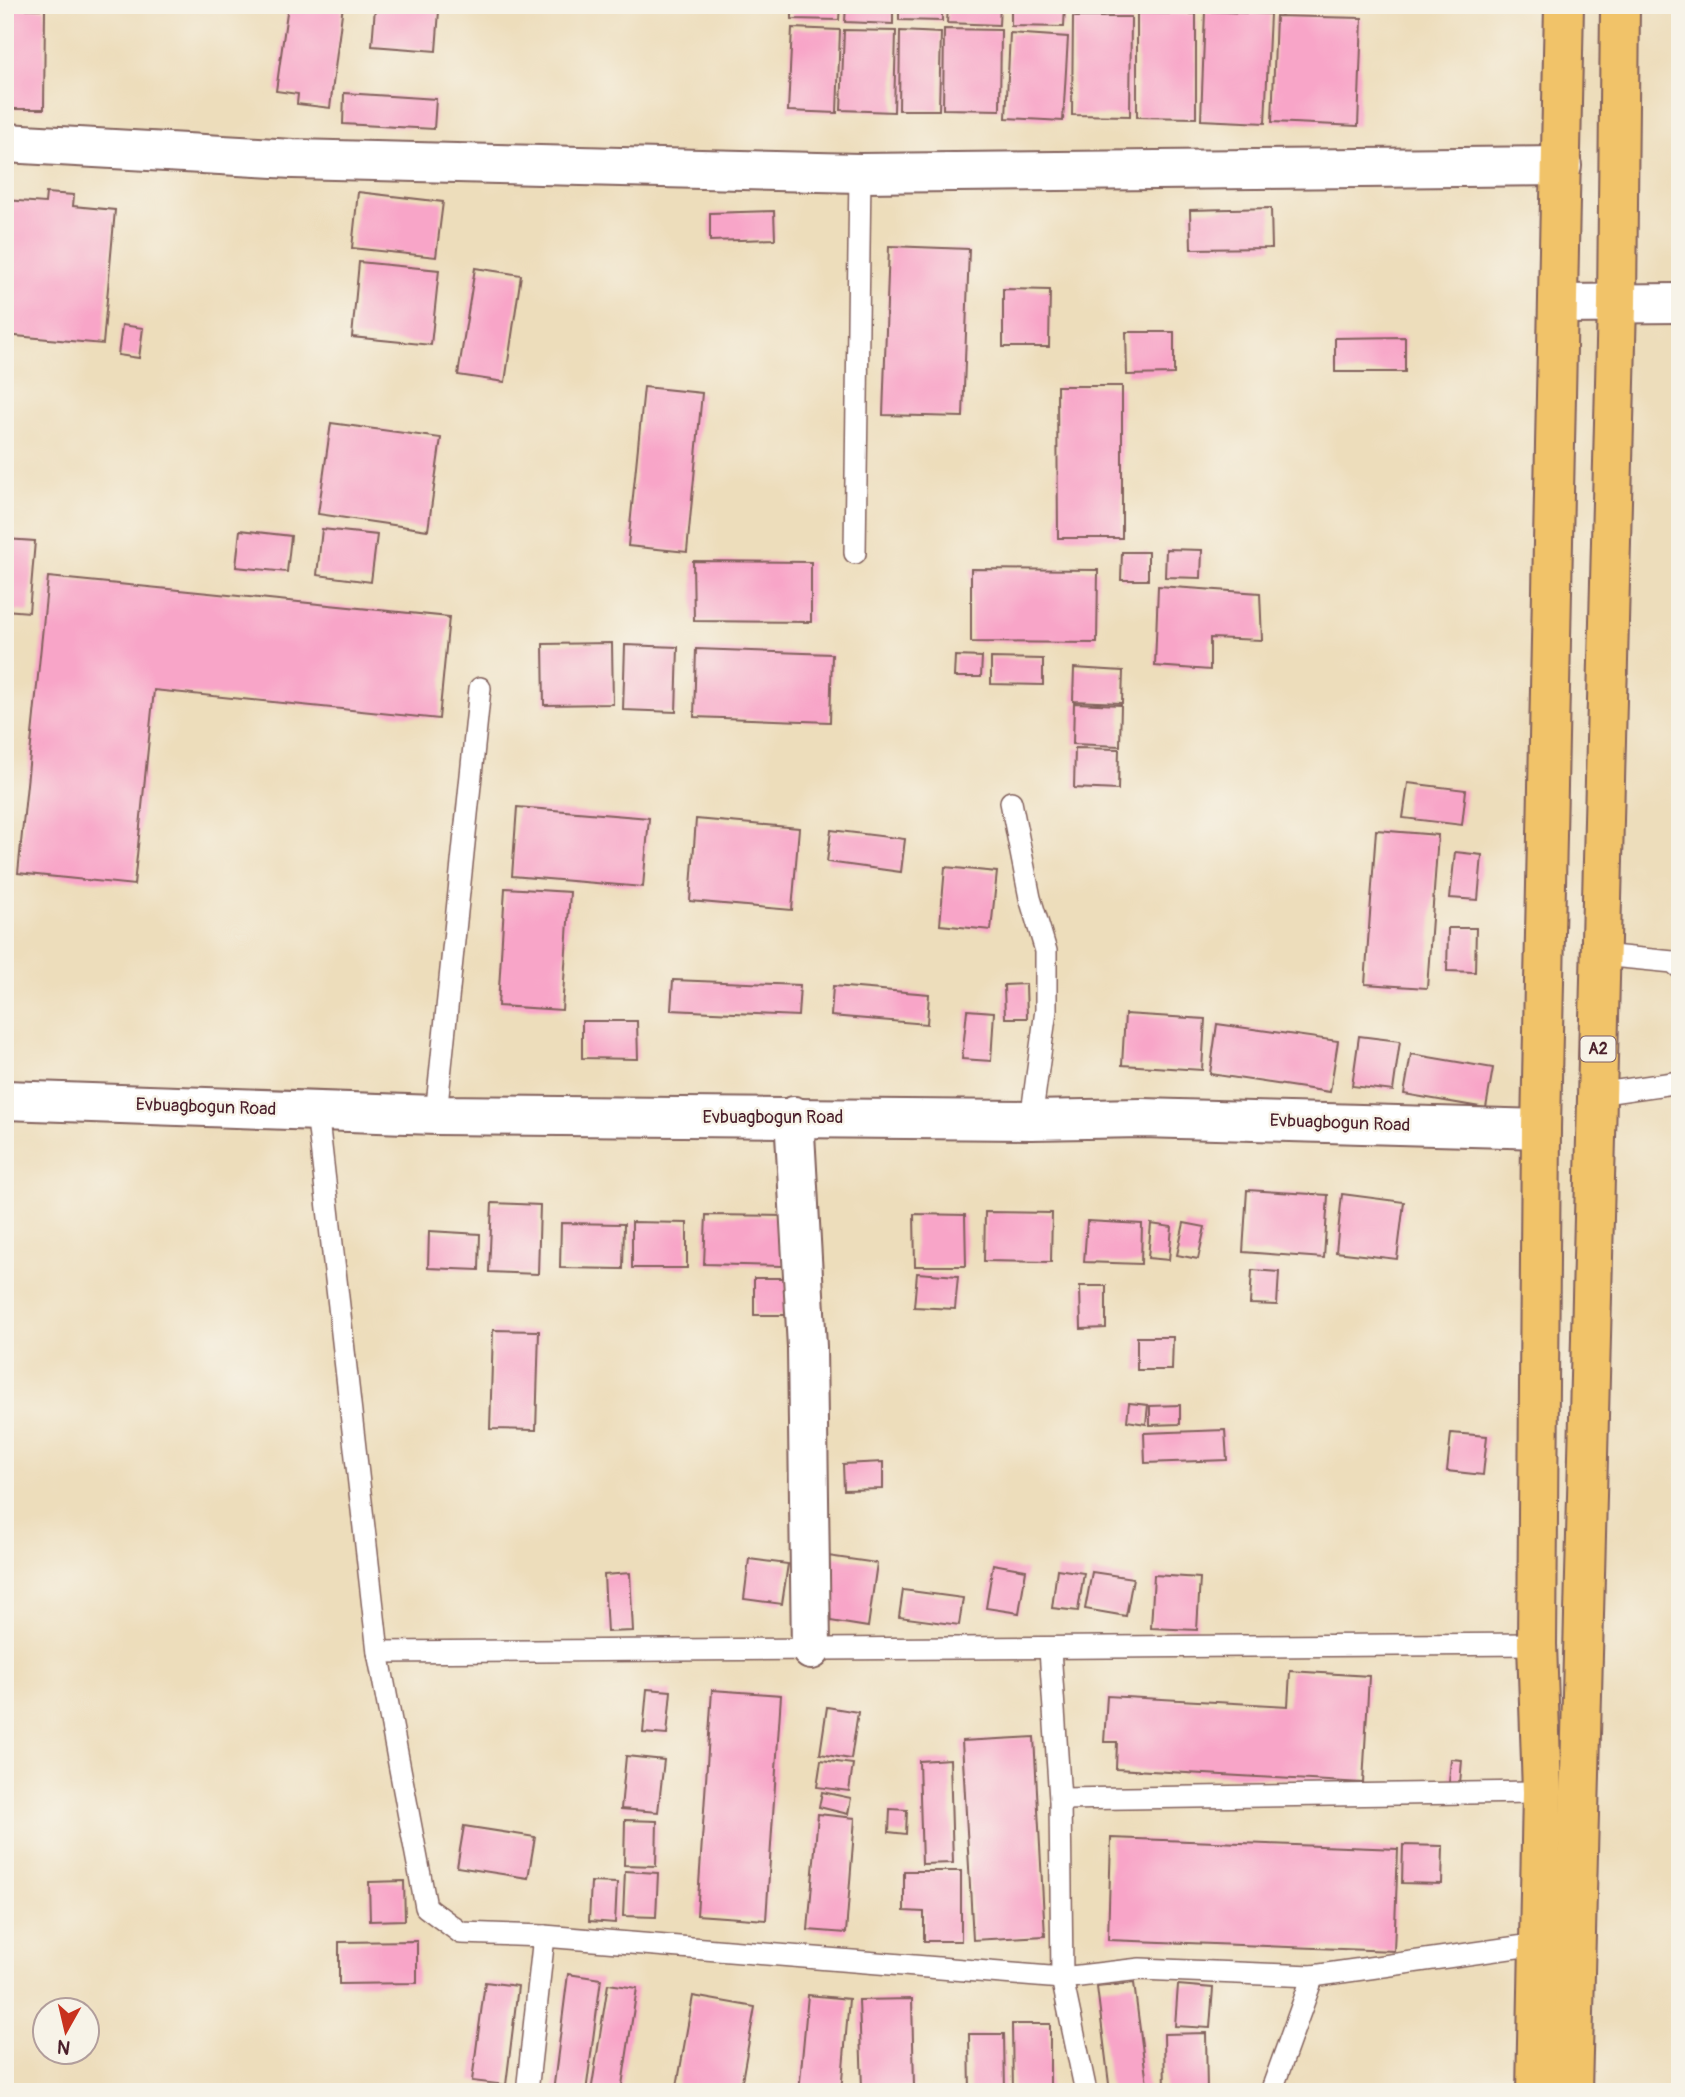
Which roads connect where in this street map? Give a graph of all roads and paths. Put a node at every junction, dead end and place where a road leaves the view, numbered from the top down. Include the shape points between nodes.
1 (1564, 5) edge
2 (1620, 5) edge
3 (5, 143) edge
4 (1562, 166) junction
5 (860, 173) junction
6 (1617, 303) junction
7 (1680, 303) edge
8 (1560, 304) junction
9 (855, 553) dead end
10 (480, 688) dead end
11 (1010, 802) dead end
12 (1601, 954) junction
13 (1680, 968) edge
14 (1680, 1082) edge
15 (1597, 1094) junction
16 (5, 1100) edge
17 (317, 1111) junction
18 (436, 1115) junction
19 (794, 1116) junction
20 (1031, 1120) junction
21 (1541, 1129) junction
22 (1537, 1644) junction
23 (811, 1650) junction
24 (1050, 1650) junction
25 (378, 1652) junction
26 (1542, 1792) junction
27 (1060, 1799) junction
28 (544, 1936) junction
29 (1538, 1944) junction
30 (1313, 1976) junction
31 (1062, 1978) junction
32 (527, 2092) edge
33 (1086, 2092) edge
34 (1271, 2092) edge
35 (1535, 2092) edge
36 (1572, 2092) edge

1 - 4 highway
2 - 6 highway, A2
3 - 5 street via 293,159
4 - 5 street
4 - 8 highway
5 - 9 lane
6 - 7 street
6 - 8 street
6 - 12 highway, A2
8 - 21 highway
10 - 18 lane
11 - 20 lane via 1046,951 1046,1010
12 - 13 lane via 1673,962
12 - 15 highway, A2
14 - 15 lane
15 - 36 highway, A2
16 - 17 street, Evbuagbogun Road
17 - 18 street, Evbuagbogun Road
17 - 25 lane
18 - 19 street, Evbuagbogun Road
19 - 20 street, Evbuagbogun Road
19 - 23 street via 807,1347
20 - 21 street, Evbuagbogun Road via 1142,1118
21 - 22 highway
22 - 24 lane
22 - 26 highway
23 - 24 lane
23 - 25 lane
24 - 27 lane
25 - 28 lane via 426,1907 461,1933
26 - 27 lane
26 - 29 highway
27 - 31 lane
28 - 31 lane
28 - 32 lane
29 - 30 lane
29 - 35 highway
30 - 31 lane via 1140,1969
30 - 34 lane
31 - 33 lane

